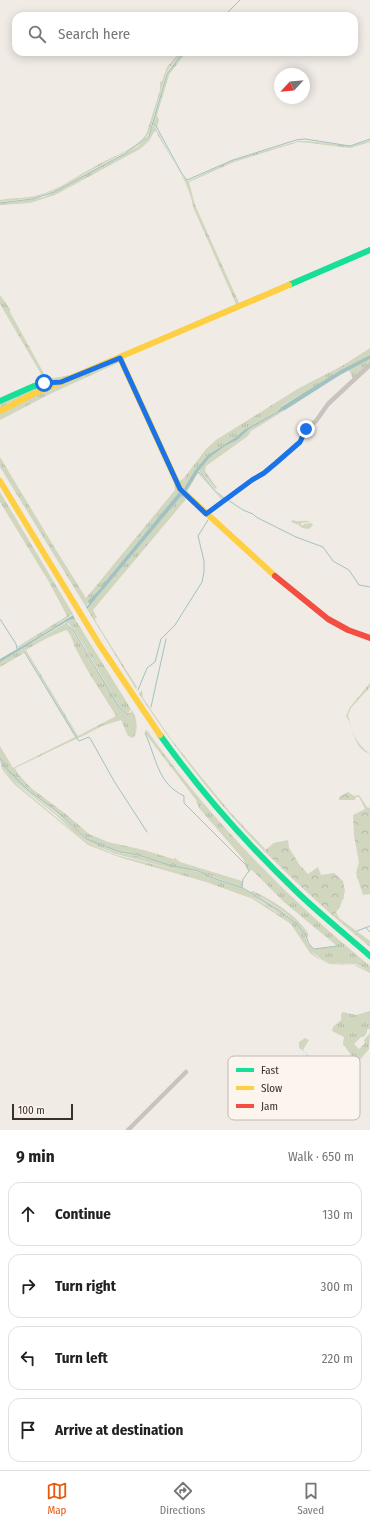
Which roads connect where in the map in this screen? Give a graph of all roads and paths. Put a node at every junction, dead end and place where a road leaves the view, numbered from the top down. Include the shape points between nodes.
1 (370, 250) edge
2 (120, 358) junction
3 (370, 365) edge
4 (61, 382) junction
5 (0, 401) edge
6 (0, 411) edge
7 (0, 481) edge
8 (206, 514) junction
9 (370, 638) edge
10 (370, 956) edge
11 (186, 1072) dead end
12 (128, 1130) edge

1 - 2 main road
2 - 4 main road
2 - 8 main road via 182,491
3 - 8 street via 328,404 316,421 306,429 300,442 264,473
4 - 5 main road via 32,386
4 - 6 main road
7 - 10 main road via 99,644 185,770 256,851 297,892
8 - 9 main road via 328,619
11 - 12 street

